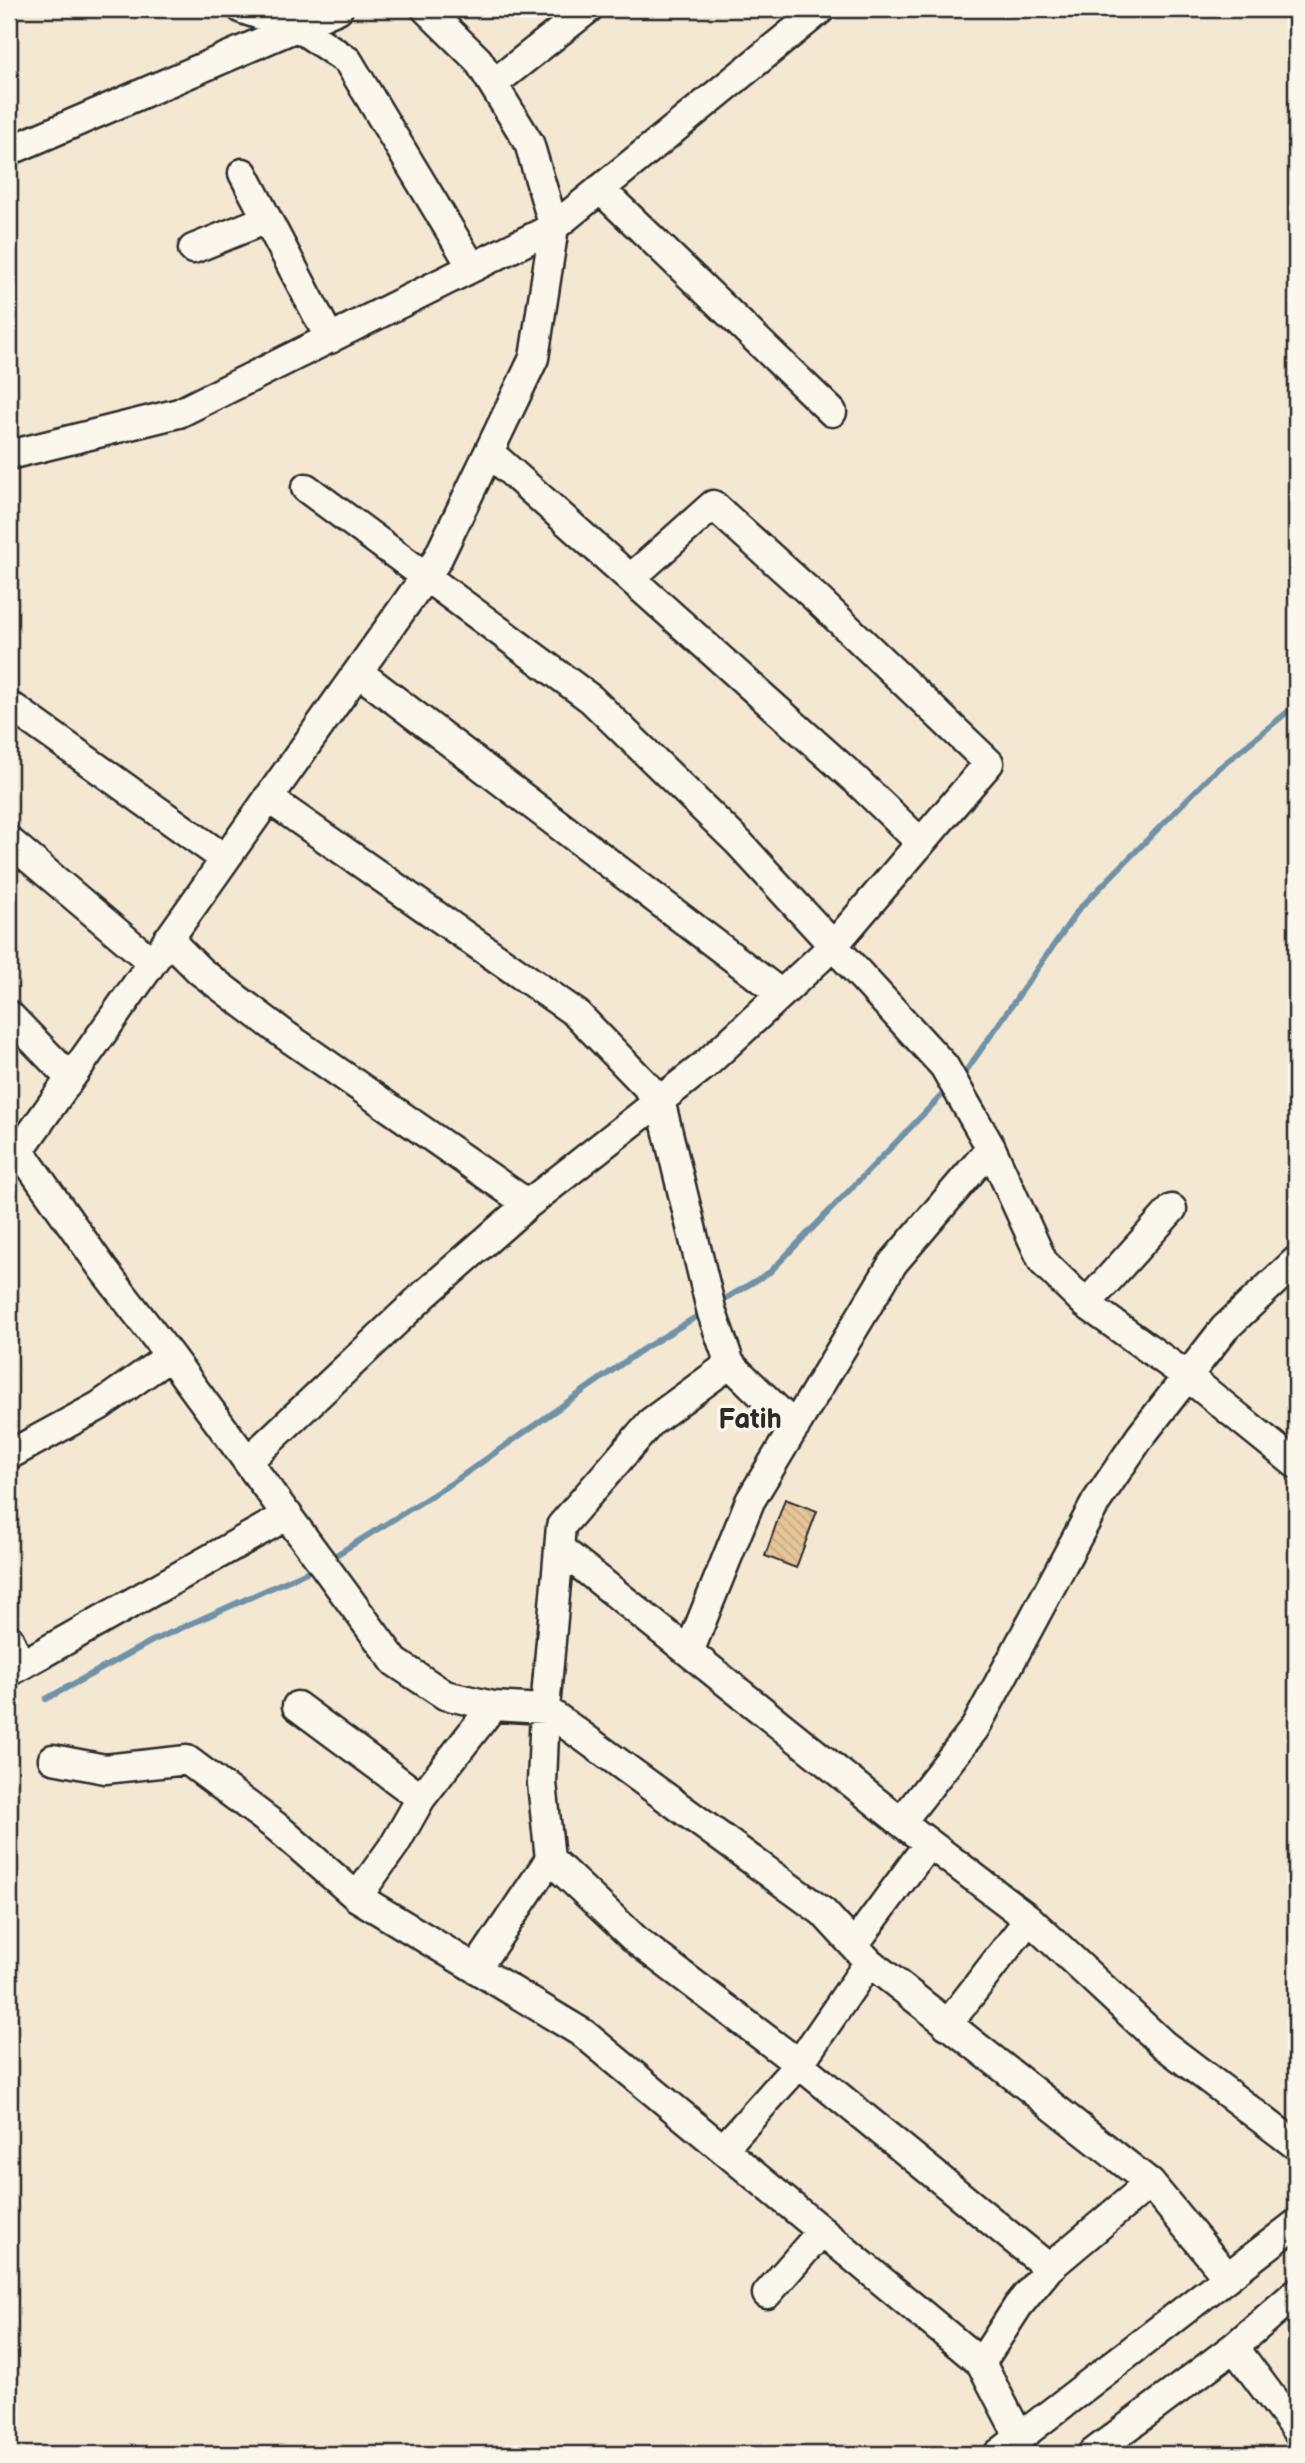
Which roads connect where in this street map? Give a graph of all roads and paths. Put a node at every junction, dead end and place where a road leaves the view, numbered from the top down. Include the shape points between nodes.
1 (242, 9) edge
2 (338, 9) edge
3 (426, 9) edge
4 (588, 9) edge
5 (821, 9) edge
6 (298, 27) junction
7 (493, 84) junction
8 (9, 151) edge
9 (243, 173) dead end
10 (600, 189) junction
11 (267, 219) junction
12 (554, 227) junction
13 (193, 249) dead end
14 (472, 267) junction
15 (330, 338) junction
16 (832, 412) dead end
17 (489, 452) junction
18 (9, 455) edge
19 (306, 488) dead end
20 (426, 575) junction
21 (631, 578) junction
22 (358, 672) junction
23 (15, 709) dead end
24 (268, 798) junction
25 (9, 841) edge
26 (921, 843) junction
27 (225, 859) junction
28 (168, 939) junction
29 (833, 946) junction
30 (152, 962) junction
31 (781, 994) junction
32 (9, 1015) edge
33 (70, 1077) junction
34 (660, 1100) junction
35 (992, 1148) junction
36 (14, 1157) edge
37 (528, 1203) junction
38 (1172, 1209) dead end
39 (1296, 1261) edge
40 (1086, 1304) junction
41 (170, 1356) junction
42 (730, 1364) junction
43 (1187, 1377) junction
44 (795, 1427) junction
45 (9, 1455) edge
46 (247, 1461) junction
47 (1296, 1464) edge
48 (288, 1516) junction
49 (559, 1548) junction
50 (9, 1639) edge
51 (689, 1652) junction
52 (15, 1668) edge
53 (297, 1706) dead end
54 (493, 1706) junction
55 (545, 1709) junction
56 (53, 1759) dead end
57 (421, 1798) junction
58 (901, 1822) junction
59 (929, 1843) junction
60 (550, 1859) junction
61 (357, 1897) junction
62 (1029, 1919) junction
63 (861, 1954) junction
64 (476, 1969) junction
65 (947, 2025) junction
66 (799, 2064) junction
67 (1296, 2145) edge
68 (723, 2149) junction
69 (1150, 2183) junction
70 (1296, 2224) edge
71 (822, 2231) junction
72 (1049, 2268) junction
73 (1227, 2276) junction
74 (1296, 2293) edge
75 (767, 2294) dead end
76 (1234, 2347) junction
77 (981, 2363) junction
78 (1296, 2430) edge
79 (1009, 2446) edge
80 (1092, 2454) edge

1 - 6 street
2 - 6 street
3 - 7 street via 478,60
4 - 7 street
5 - 10 street
6 - 8 street
6 - 14 street via 348,61
7 - 12 street via 529,143
9 - 11 street
10 - 12 street
10 - 16 street
11 - 13 street
11 - 15 street
12 - 14 street
12 - 17 street via 534,358
14 - 15 street
15 - 18 street via 179,414
17 - 20 street
17 - 21 street
19 - 20 street
20 - 22 street
20 - 29 street via 591,699 740,843
21 - 26 street
21 - 26 street via 713,505 816,598 989,763
22 - 24 street
22 - 31 street
23 - 27 street
24 - 27 street
24 - 34 street via 577,1014
25 - 30 street
26 - 29 street
27 - 28 street
28 - 30 street
28 - 37 street via 200,971 285,1035
29 - 31 street
29 - 35 street via 944,1066
30 - 33 street
31 - 34 street
32 - 33 street
33 - 36 street
34 - 37 street
34 - 42 street via 712,1313
35 - 40 street via 1043,1262
35 - 44 street via 893,1263
36 - 41 street
37 - 46 street
38 - 40 street
39 - 43 street via 1224,1329
40 - 43 street
41 - 45 street via 99,1406
41 - 46 street
42 - 44 street
42 - 49 street via 650,1422 561,1526
43 - 47 street
43 - 58 street via 1096,1502 975,1728
44 - 51 street via 750,1501
46 - 48 street
48 - 52 street
48 - 54 street via 395,1662 445,1695
49 - 51 street
49 - 55 street
50 - 52 street
51 - 58 street
53 - 57 street
54 - 55 street
54 - 57 street
55 - 60 street via 542,1783
55 - 63 street via 822,1912
56 - 61 street via 105,1769 187,1760 278,1828
57 - 61 street
58 - 59 street
59 - 62 street
59 - 63 street
60 - 64 street
60 - 66 street via 637,1941
61 - 64 street
62 - 65 street
62 - 67 street via 1164,2045
63 - 65 street
63 - 66 street
64 - 68 street via 584,2034
65 - 69 street
66 - 68 street
66 - 72 street
68 - 71 street
69 - 72 street
69 - 73 street
70 - 73 street
71 - 75 street
71 - 77 street
72 - 77 street
73 - 79 street
74 - 76 street
76 - 78 street
76 - 80 street
77 - 79 street

